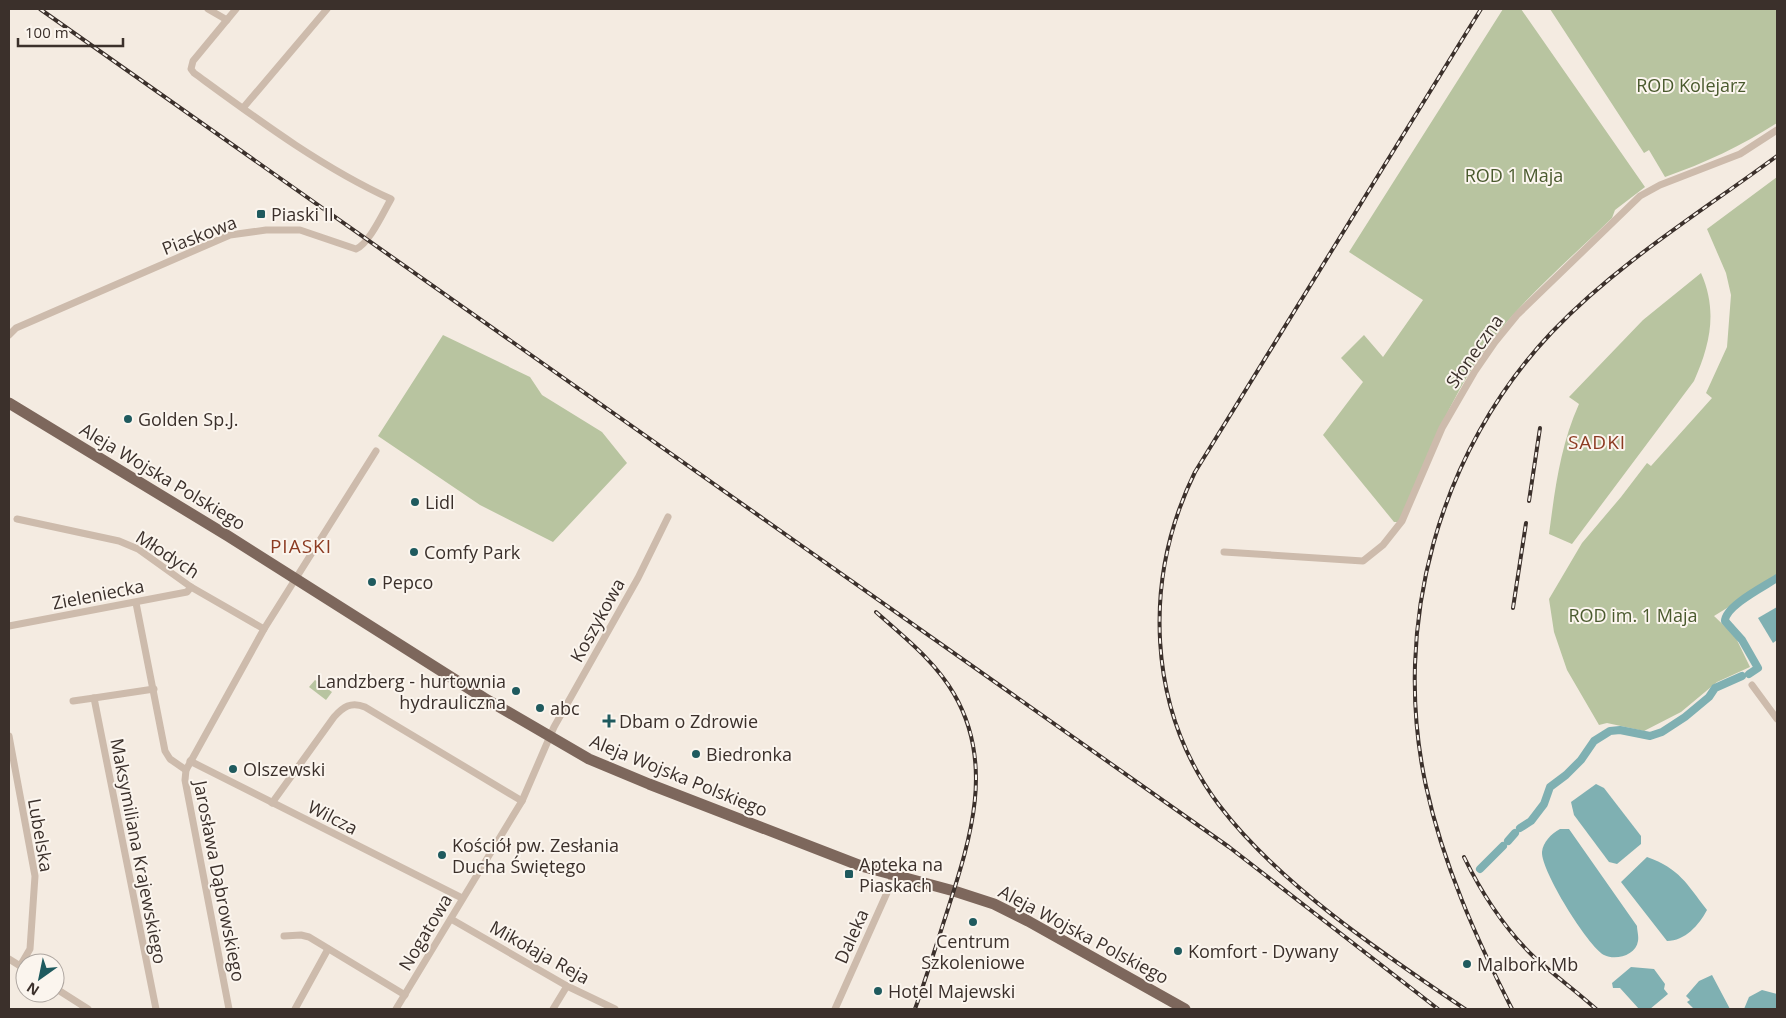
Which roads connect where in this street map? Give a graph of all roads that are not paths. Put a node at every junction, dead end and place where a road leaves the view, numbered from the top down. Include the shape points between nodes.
1 (208, 9) edge
2 (236, 9) edge
3 (327, 9) edge
4 (227, 20) junction
5 (243, 108) junction
6 (1777, 130) edge
7 (9, 336) edge
8 (9, 403) edge
9 (376, 451) dead end
10 (668, 516) dead end
11 (17, 519) dead end
12 (1224, 552) dead end
13 (296, 578) junction
14 (191, 587) junction
15 (136, 602) junction
16 (9, 626) edge
17 (264, 629) junction
18 (1752, 685) dead end
19 (154, 689) junction
20 (94, 698) junction
21 (73, 701) dead end
22 (1777, 719) edge
23 (9, 736) edge
24 (550, 737) junction
25 (190, 761) junction
26 (186, 770) junction
27 (522, 801) junction
28 (272, 803) junction
29 (893, 874) junction
30 (462, 898) junction
31 (451, 919) junction
32 (284, 936) dead end
33 (328, 948) junction
34 (28, 953) edge
35 (567, 986) junction
36 (65, 994) edge
37 (405, 995) junction
38 (88, 1009) edge
39 (156, 1009) edge
40 (229, 1009) edge
41 (294, 1009) edge
42 (396, 1009) edge
43 (553, 1009) edge
44 (615, 1009) edge
45 (835, 1009) edge
46 (1185, 1009) edge

1 - 4 street
2 - 4 street
3 - 5 street
4 - 5 street, Piaskowa via 193,61 191,69
5 - 7 street, Piaskowa via 342,175 391,199 361,246 353,248 314,234 283,229 230,236 16,328
6 - 12 street, Słoneczna via 1740,154 1640,196 1517,315 1474,371 1451,412 1402,521 1383,545 1363,561
8 - 13 main road, Aleja Wojska Polskiego
9 - 13 street, Jarosława Dąbrowskiego
10 - 24 street, Koszykowa via 638,578
11 - 14 street, Młodych via 119,541 138,549
13 - 17 street, Jarosława Dąbrowskiego
13 - 24 main road, Aleja Wojska Polskiego
14 - 15 street, Zieleniecka via 187,592
14 - 17 street, Młodych
15 - 16 street, Zieleniecka
15 - 19 street
17 - 25 street, Jarosława Dąbrowskiego
18 - 22 street
19 - 20 street
19 - 26 street via 166,751 170,759
20 - 21 street
20 - 39 street, Maksymiliana Krajewskiego
23 - 34 street, Lubelska via 35,876
24 - 27 street, Nogatowa
24 - 29 main road, Aleja Wojska Polskiego via 649,784 861,866
25 - 26 street, Jarosława Dąbrowskiego
25 - 28 street, Wilcza
26 - 40 street, Jarosława Dąbrowskiego via 185,780
27 - 28 street via 371,710 353,704 342,708 334,717
27 - 30 street, Nogatowa
28 - 30 street, Wilcza
29 - 45 street, Daleka
29 - 46 main road, Aleja Wojska Polskiego via 954,891 1017,915
30 - 31 street, Nogatowa
31 - 35 street, Mikołaja Reja
31 - 37 street, Nogatowa
32 - 33 street via 301,934
33 - 37 street
33 - 41 street
35 - 43 street
35 - 44 street, Mikołaja Reja
36 - 38 street
37 - 42 street, Nogatowa

